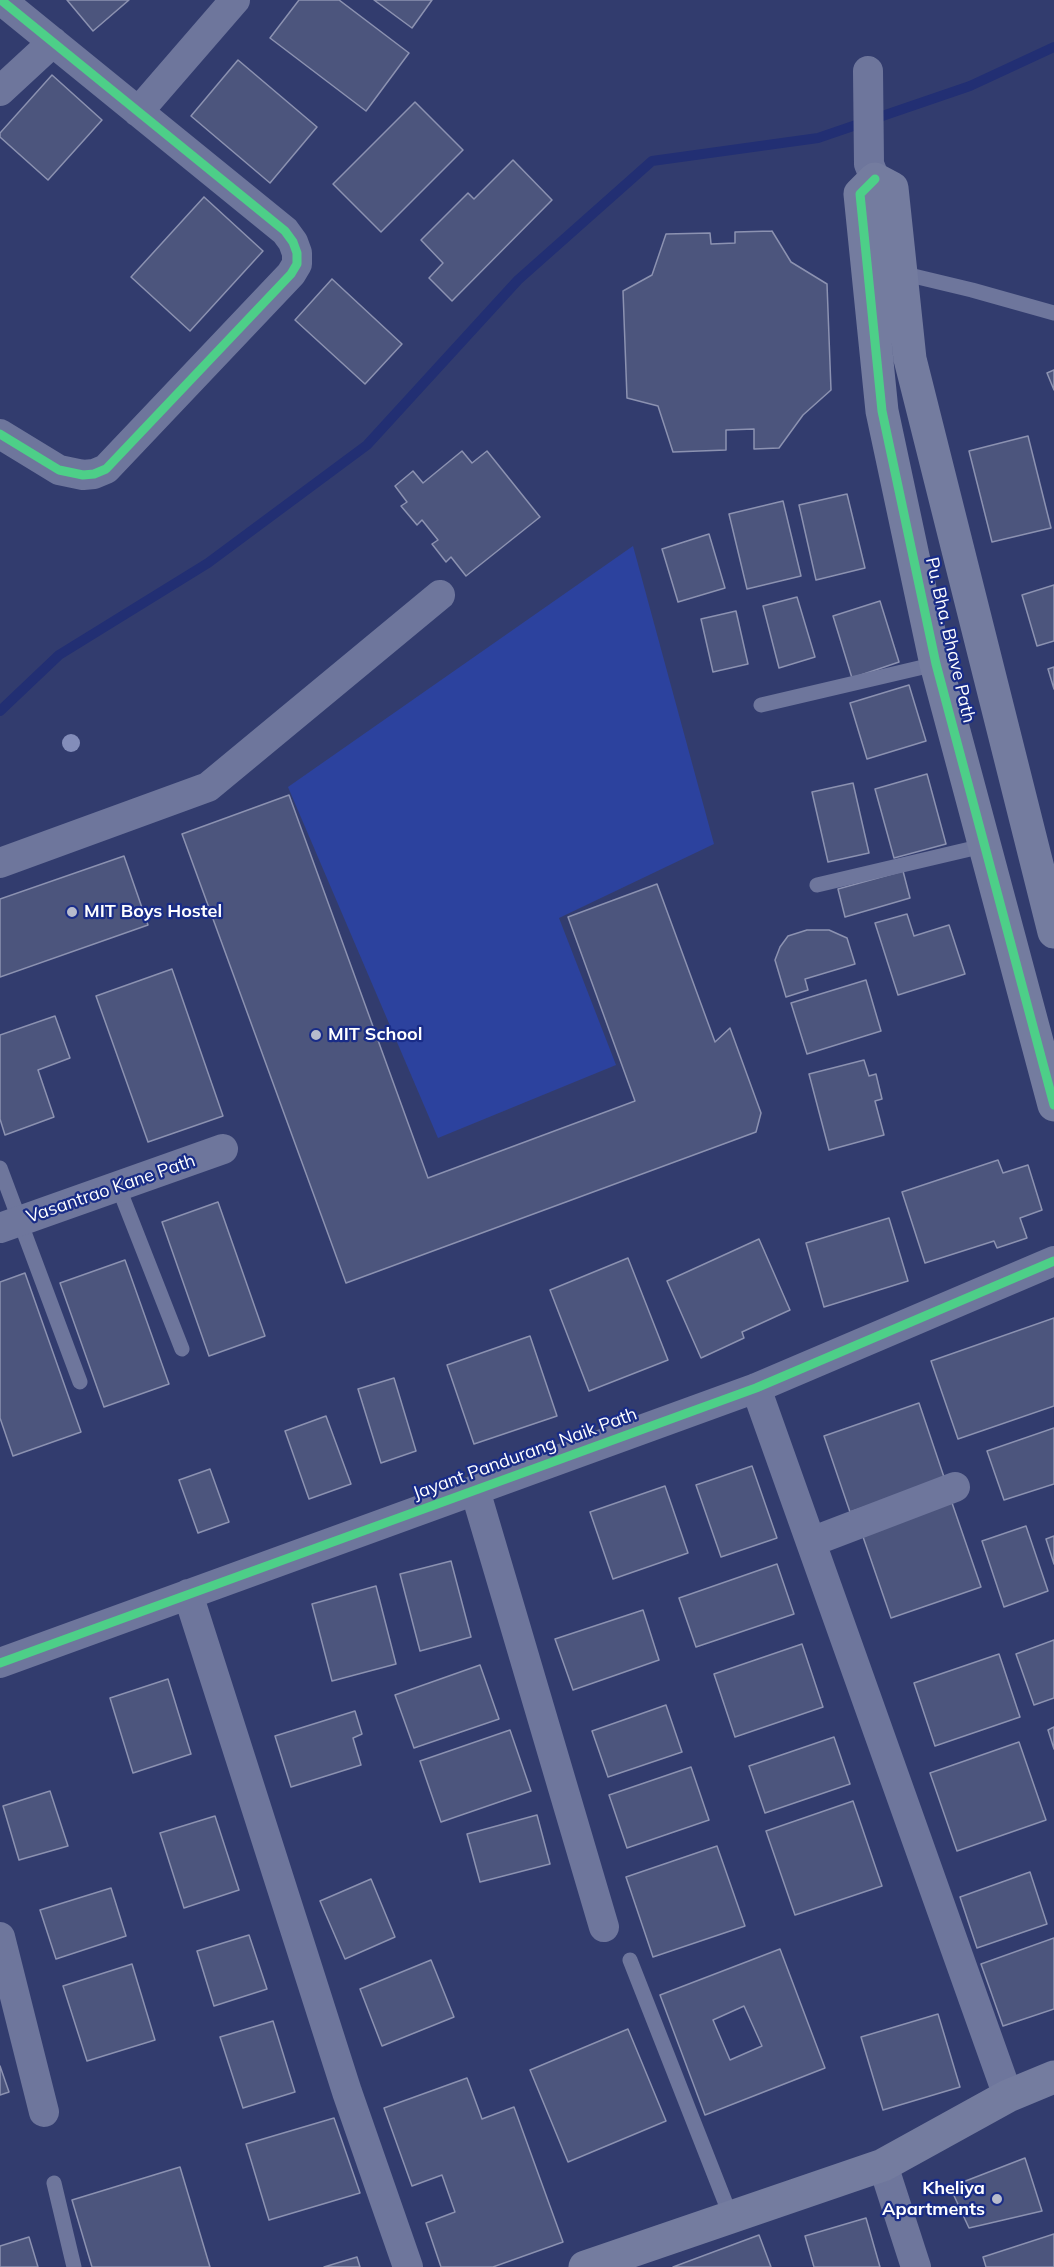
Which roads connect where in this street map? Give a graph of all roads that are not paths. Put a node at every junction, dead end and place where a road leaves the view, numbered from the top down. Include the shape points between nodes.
1 (1, 0) edge
2 (235, 0) edge
3 (53, 42) junction
4 (868, 71) dead end
5 (0, 91) edge
6 (138, 112) junction
7 (875, 179) junction
8 (901, 273) junction
9 (1054, 313) edge
10 (0, 434) edge
11 (440, 595) dead end
12 (936, 664) junction
13 (761, 705) dead end
14 (983, 846) junction
15 (0, 863) edge
16 (816, 885) dead end
17 (1053, 922) edge
18 (1054, 1105) edge
19 (223, 1149) dead end
20 (0, 1168) edge
21 (118, 1186) junction
22 (10, 1225) edge
23 (1054, 1261) edge
24 (182, 1349) dead end
25 (80, 1382) dead end
26 (756, 1388) junction
27 (956, 1487) dead end
28 (475, 1490) junction
29 (811, 1542) junction
30 (188, 1594) junction
31 (0, 1663) edge
32 (604, 1927) dead end
33 (0, 1937) edge
34 (630, 1960) dead end
35 (1054, 2077) edge
36 (1008, 2096) junction
37 (44, 2112) dead end
38 (883, 2165) junction
39 (54, 2183) dead end
40 (731, 2217) junction
41 (74, 2267) edge
42 (408, 2267) edge
43 (585, 2267) edge
44 (916, 2267) edge

1 - 3 street
2 - 6 street
3 - 5 street
3 - 6 street
4 - 7 street via 869,164
6 - 10 street via 285,231 293,242 297,264 106,469 82,475 58,471
7 - 8 street, Pu. Bha. Bhave Path via 892,188
7 - 12 street, Pu. Bha. Bhave Path via 860,194 882,411
8 - 9 lane
8 - 17 street, Pu. Bha. Bhave Path via 910,359
11 - 15 street via 208,788
12 - 13 lane
12 - 14 street, Pu. Bha. Bhave Path
14 - 16 lane
14 - 18 street, Pu. Bha. Bhave Path
19 - 21 street, Vasantrao Kane Path
20 - 22 lane
21 - 22 street, Vasantrao Kane Path
21 - 24 lane
22 - 25 lane
23 - 26 street, Jayant Pandurang Naik Path
26 - 28 street, Jayant Pandurang Naik Path
26 - 29 street
27 - 29 street
28 - 30 street, Jayant Pandurang Naik Path
28 - 32 street
29 - 36 street
30 - 31 street, Jayant Pandurang Naik Path
30 - 42 street via 347,2092
33 - 37 street
34 - 40 lane
35 - 36 street
36 - 38 street
38 - 40 street
38 - 44 street
39 - 41 lane
40 - 43 street

